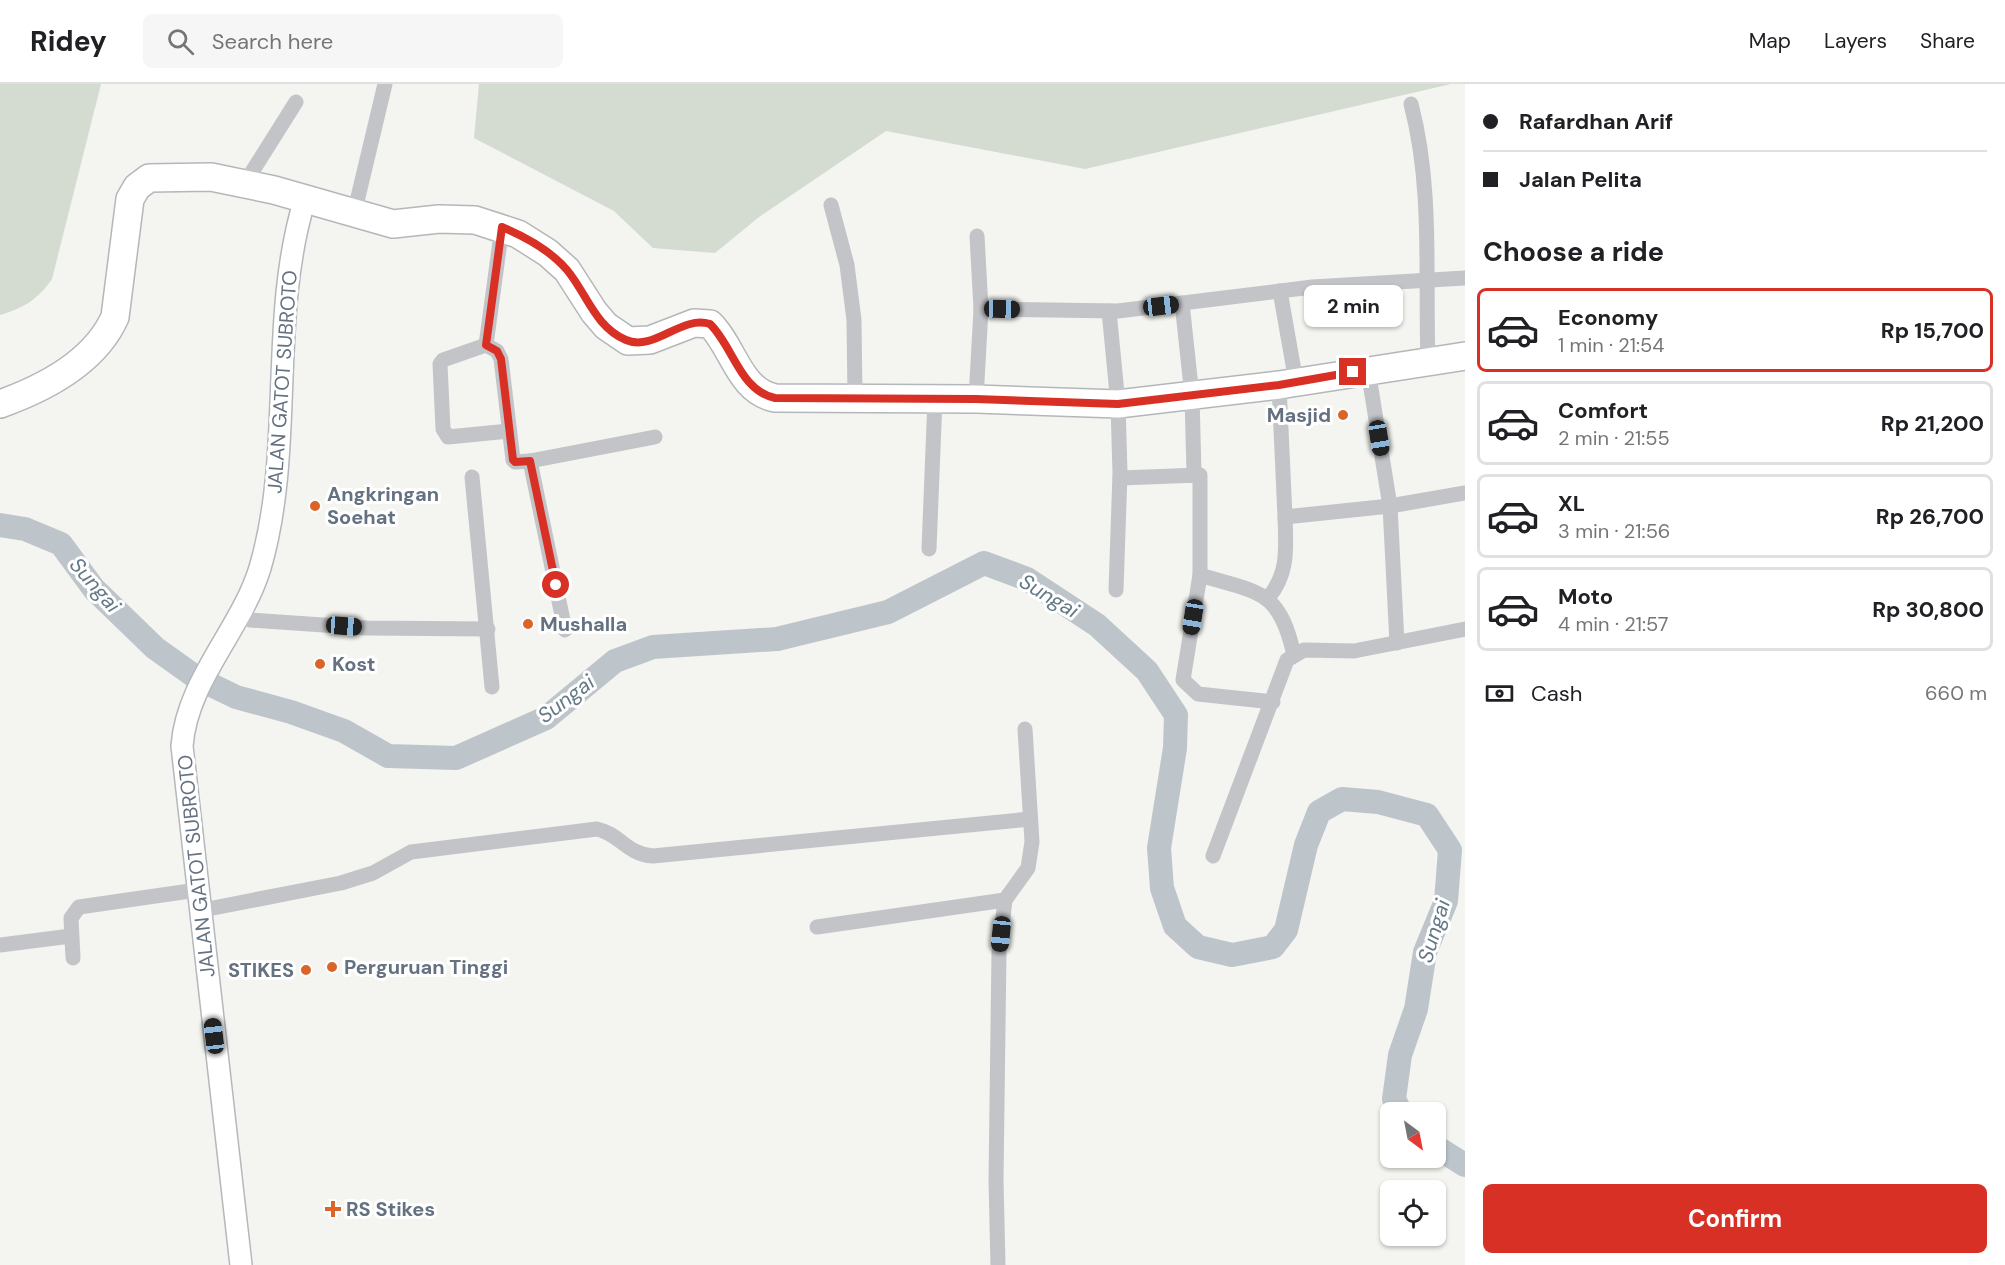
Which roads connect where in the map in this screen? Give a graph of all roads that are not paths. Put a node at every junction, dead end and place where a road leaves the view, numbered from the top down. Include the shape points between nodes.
1 (385, 84) edge
2 (296, 102) dead end
3 (1411, 104) dead end
4 (245, 183) junction
5 (309, 200) junction
6 (831, 205) dead end
7 (354, 214) junction
8 (502, 227) junction
9 (977, 236) dead end
10 (1465, 278) edge
11 (1425, 281) junction
12 (1280, 291) junction
13 (1182, 303) junction
14 (981, 309) junction
15 (1109, 311) junction
16 (486, 345) junction
17 (1465, 356) edge
18 (1428, 361) junction
19 (1368, 370) junction
20 (1287, 384) junction
21 (1192, 396) junction
22 (855, 397) junction
23 (935, 399) junction
24 (976, 399) junction
25 (0, 404) edge
26 (1118, 404) junction
27 (509, 431) junction
28 (655, 437) dead end
29 (282, 444) junction
30 (530, 461) junction
31 (1194, 474) junction
32 (471, 477) dead end
33 (1120, 478) junction
34 (1465, 494) edge
35 (1390, 506) junction
36 (1285, 517) junction
37 (929, 549) dead end
38 (1200, 575) junction
39 (1116, 590) dead end
40 (1268, 598) junction
41 (249, 620) junction
42 (488, 629) junction
43 (1465, 629) edge
44 (565, 630) dead end
45 (1397, 643) junction
46 (223, 655) junction
47 (1294, 655) junction
48 (492, 687) dead end
49 (1273, 702) junction
50 (197, 707) junction
51 (1025, 729) dead end
52 (1030, 819) junction
53 (1213, 856) dead end
54 (197, 890) junction
55 (1005, 900) junction
56 (208, 909) junction
57 (817, 927) dead end
58 (71, 936) junction
59 (0, 945) edge
60 (73, 958) dead end
61 (241, 1265) edge
62 (250, 1265) edge
63 (998, 1265) edge

1 - 7 street
2 - 4 street
3 - 11 street via 1421,141 1426,198
4 - 5 highway
4 - 25 highway via 166,176 149,178 137,187 130,199 111,326 69,371
5 - 7 highway
5 - 29 street, JALAN GATOT SUBROTO via 296,227 290,268
6 - 22 street via 847,265 854,320
7 - 8 highway via 393,224 459,219
8 - 16 street
8 - 22 highway via 549,253 567,270 606,326 628,341 650,340 703,321 718,332 747,381 768,396
9 - 14 street
10 - 11 street
11 - 12 street
11 - 18 street
12 - 13 street
12 - 20 street
13 - 15 street
13 - 21 street
14 - 15 street
14 - 24 street
15 - 26 street
16 - 27 street via 497,351 501,359
16 - 27 street via 440,364 443,429 448,437
17 - 18 highway
18 - 19 highway
19 - 20 highway
19 - 35 street
20 - 21 highway
20 - 36 street
21 - 26 highway
21 - 31 street
22 - 23 highway
23 - 24 highway
23 - 37 street
24 - 26 highway
26 - 33 street
27 - 30 street via 513,460
28 - 30 street
29 - 41 street, JALAN GATOT SUBROTO via 281,534 272,567
29 - 46 street, JALAN GATOT SUBROTO via 259,570
30 - 44 street
31 - 33 street
31 - 38 street via 1200,475
32 - 42 street
33 - 39 street
34 - 35 street
35 - 36 street
35 - 45 street
36 - 40 street via 1287,558 1277,587
38 - 40 street
38 - 49 street via 1183,680 1198,694
40 - 47 street via 1283,620
41 - 42 street via 367,628
41 - 46 street, JALAN GATOT SUBROTO
42 - 48 street
43 - 45 street
45 - 47 street via 1354,651 1304,650
46 - 50 street, JALAN GATOT SUBROTO
47 - 49 street via 1287,660
49 - 53 street
50 - 54 street, JALAN GATOT SUBROTO via 183,735 183,761
50 - 56 street, JALAN GATOT SUBROTO via 196,803
51 - 52 street
52 - 55 street via 1028,868
52 - 56 street via 653,856 632,852 607,831 586,830 411,852 373,873 341,883
54 - 58 street via 79,907 71,918
54 - 61 street, JALAN GATOT SUBROTO
55 - 57 street
55 - 63 street via 999,952
56 - 62 street, JALAN GATOT SUBROTO
58 - 59 street
58 - 60 street

